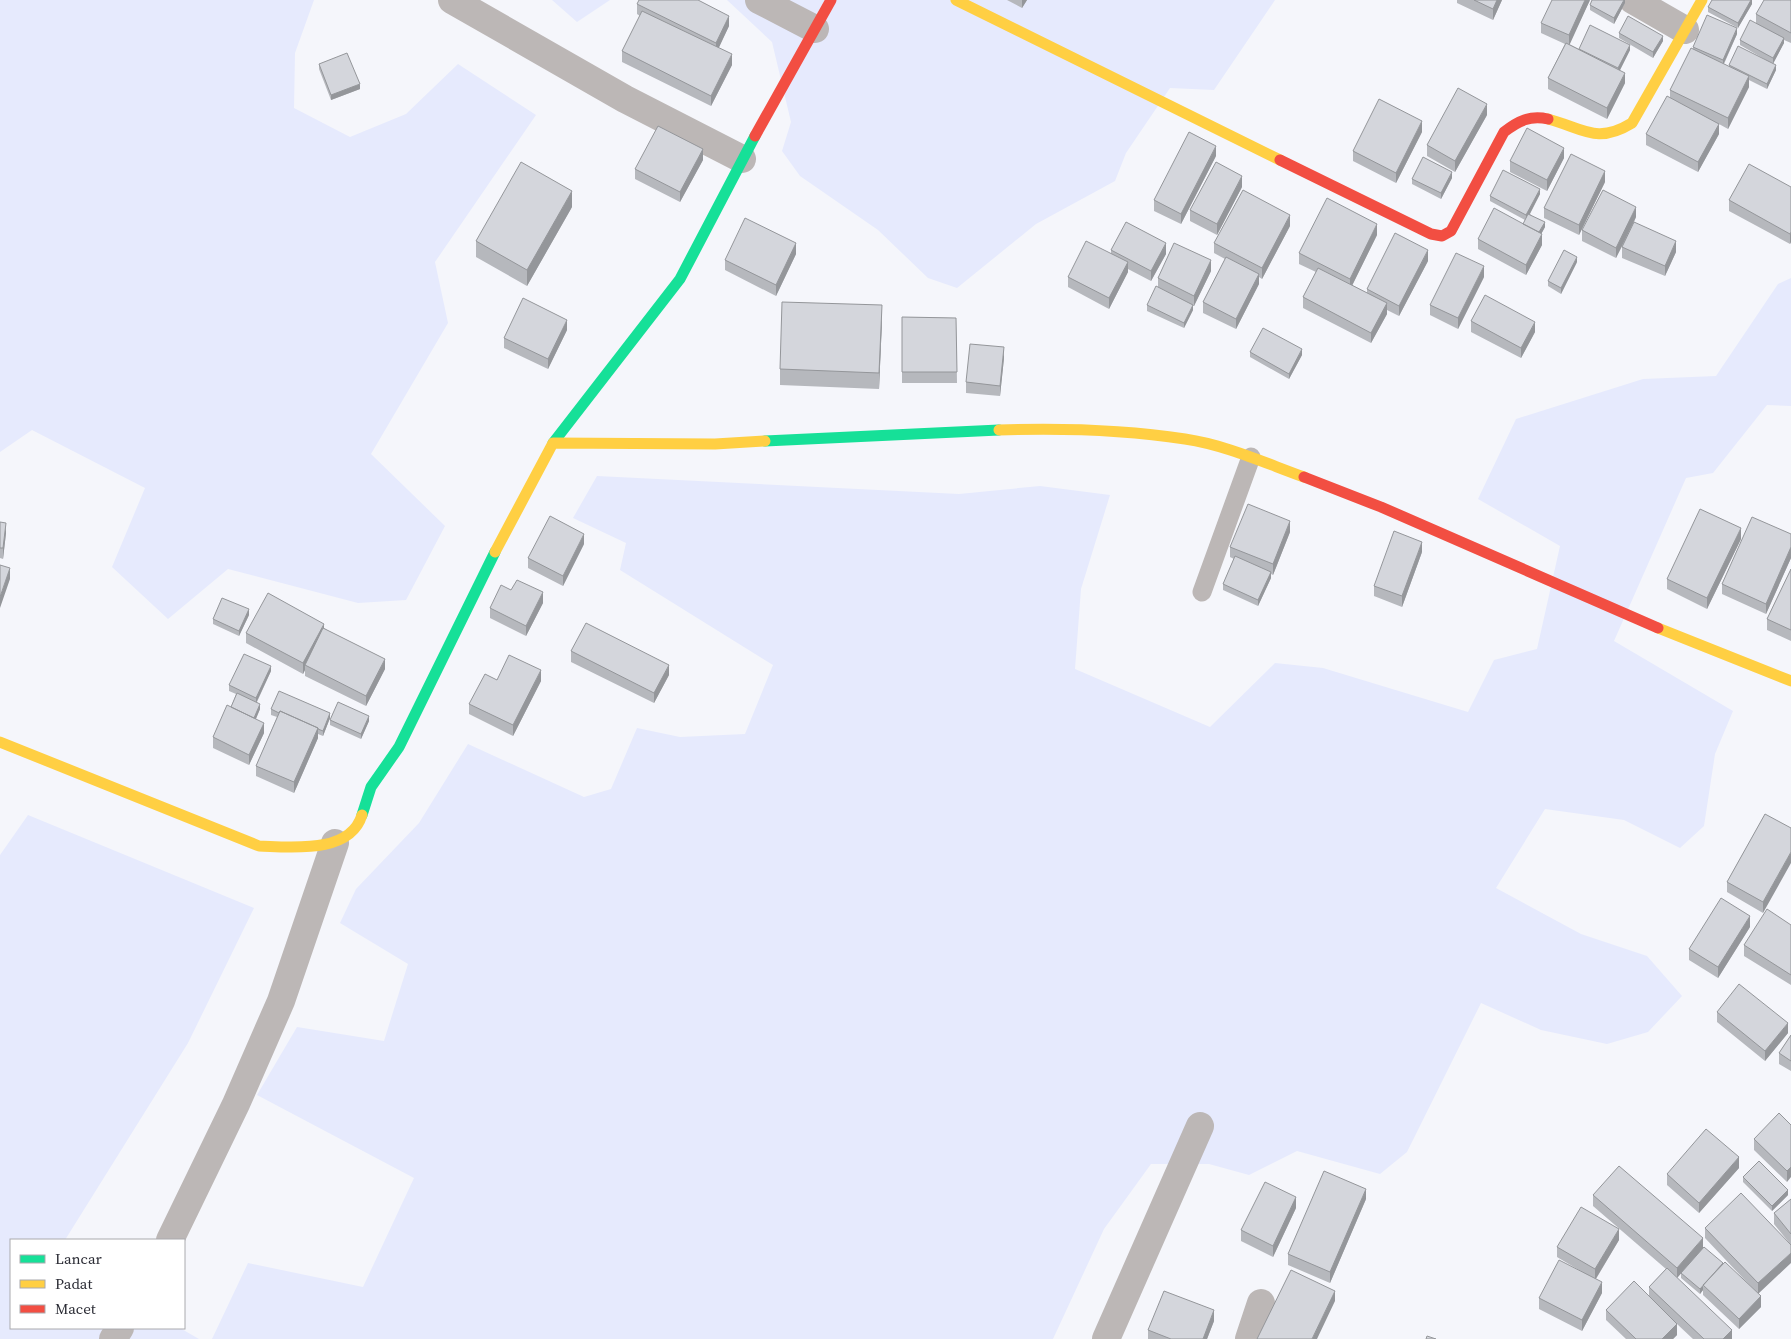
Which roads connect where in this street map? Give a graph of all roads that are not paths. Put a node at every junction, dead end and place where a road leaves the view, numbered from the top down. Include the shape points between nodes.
1 (452, 0) edge
2 (759, 0) edge
3 (831, 0) edge
4 (956, 0) edge
5 (1633, 0) edge
6 (1702, 0) edge
7 (815, 29) junction
8 (1685, 30) junction
9 (742, 159) junction
10 (553, 443) junction
11 (1251, 457) junction
12 (1202, 592) dead end
13 (1791, 681) edge
14 (0, 742) edge
15 (335, 842) junction
16 (1200, 1126) dead end
17 (170, 1239) edge
18 (1261, 1303) dead end
19 (1106, 1339) edge
20 (1249, 1339) edge

1 - 9 street via 625,99
2 - 7 street
3 - 7 street
4 - 8 street via 1436,236 1447,236 1451,231 1504,132 1513,123 1546,117 1590,134 1602,136 1618,132 1632,123
5 - 8 street
6 - 8 street
7 - 9 street
9 - 10 street via 680,279
10 - 11 street via 715,444 854,435 1076,430 1185,439
10 - 15 street via 473,593 399,747 371,787 358,828
11 - 12 lane
11 - 13 street via 1381,507 1650,625
14 - 15 street via 259,846 290,847
15 - 17 street via 281,1001 236,1104
16 - 19 street
18 - 20 street

